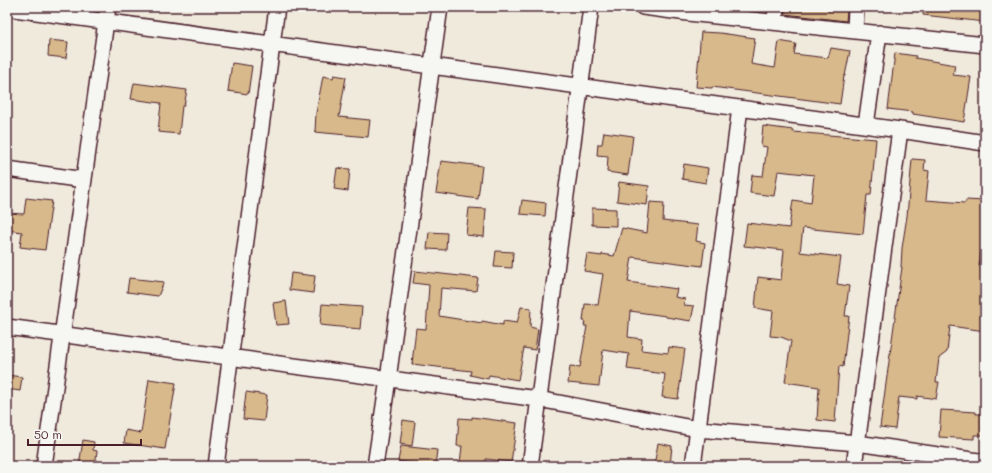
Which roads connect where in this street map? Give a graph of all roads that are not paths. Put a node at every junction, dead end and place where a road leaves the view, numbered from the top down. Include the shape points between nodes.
1 (277, 7) edge
2 (440, 7) edge
3 (591, 7) edge
4 (643, 7) edge
5 (776, 7) edge
6 (856, 7) edge
7 (7, 8) edge
8 (689, 10) edge
9 (106, 14) edge
10 (775, 22) junction
11 (855, 31) junction
12 (879, 33) junction
13 (272, 45) junction
14 (985, 45) edge
15 (432, 66) junction
16 (581, 86) junction
17 (740, 108) junction
18 (866, 125) junction
19 (900, 130) junction
20 (985, 144) edge
21 (7, 169) edge
22 (84, 180) junction
23 (7, 327) edge
24 (63, 334) junction
25 (230, 357) junction
26 (388, 379) junction
27 (538, 399) junction
28 (698, 429) junction
29 (857, 443) junction
30 (985, 462) edge
31 (44, 466) edge
32 (216, 466) edge
33 (375, 466) edge
34 (530, 466) edge
35 (692, 466) edge
36 (854, 466) edge

1 - 13 street
2 - 15 street
3 - 16 street
4 - 8 street
5 - 10 street
6 - 11 street
7 - 9 street
8 - 10 street
9 - 13 street
9 - 22 street
10 - 11 street
11 - 12 street
12 - 14 street
12 - 18 street
13 - 15 street
13 - 25 street
15 - 16 street
15 - 26 street
16 - 17 street
16 - 27 street
17 - 18 street
17 - 28 street
18 - 19 street
19 - 20 street
19 - 29 street
21 - 22 street
22 - 24 street
23 - 24 street
24 - 25 street
24 - 31 street
25 - 26 street
25 - 32 street
26 - 27 street
26 - 33 street
27 - 28 street
27 - 34 street
28 - 29 street
28 - 35 street
29 - 30 street
29 - 36 street

